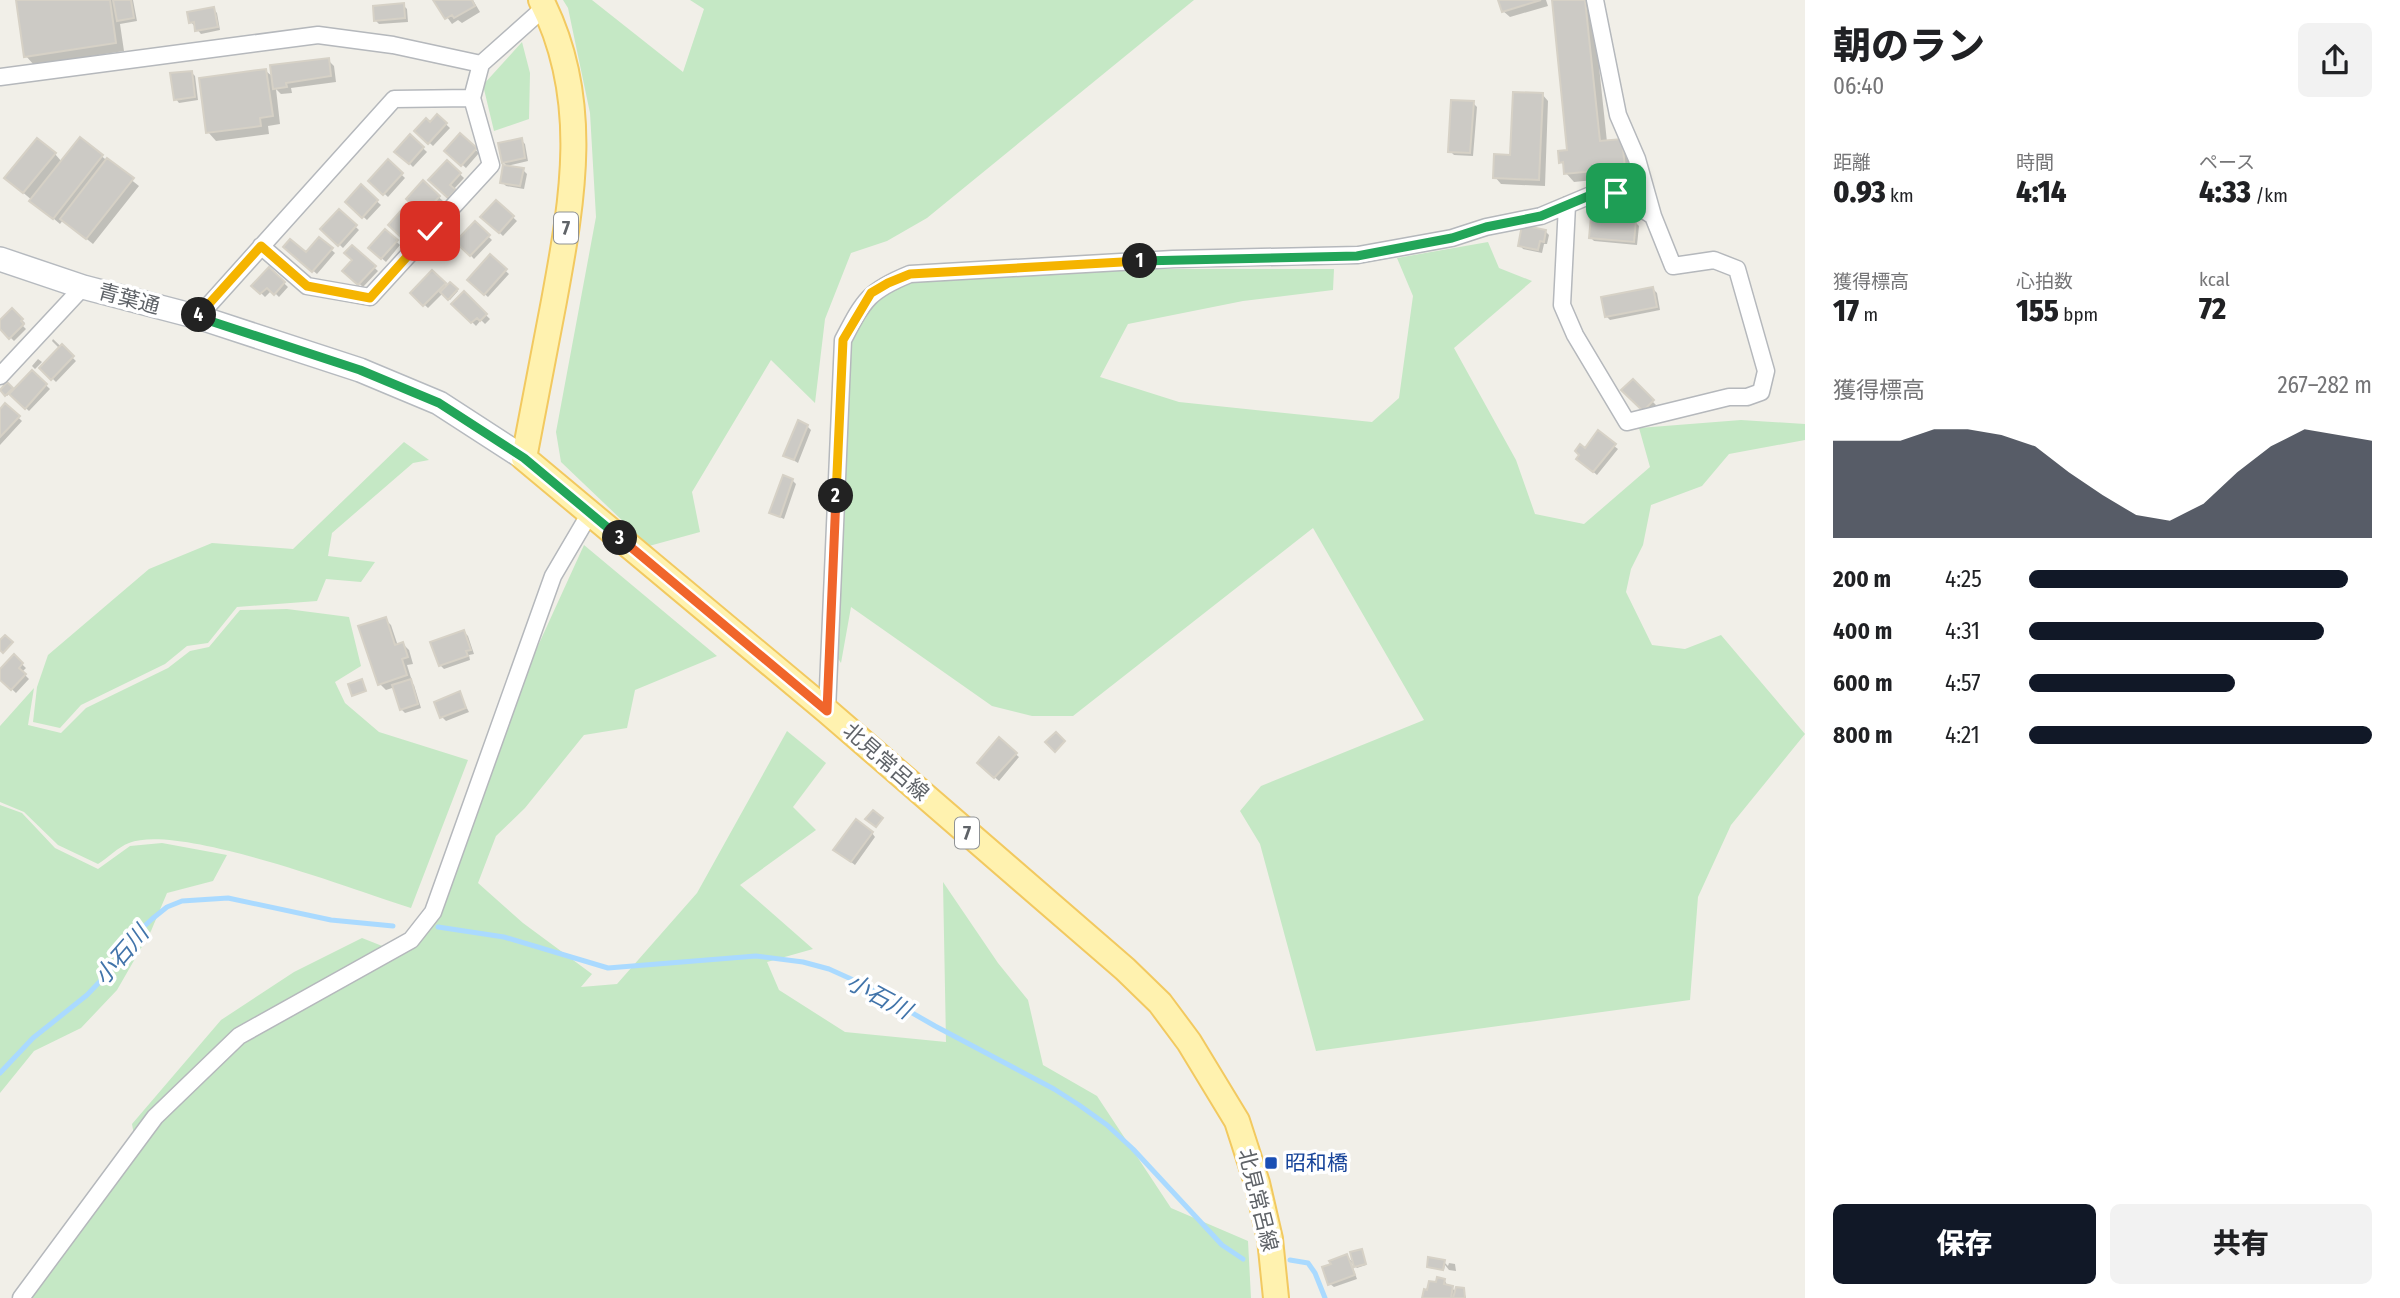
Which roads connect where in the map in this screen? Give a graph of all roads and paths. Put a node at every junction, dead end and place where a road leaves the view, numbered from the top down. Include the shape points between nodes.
1 (1595, 0) edge
2 (543, 3) edge
3 (481, 64) junction
4 (0, 77) edge
5 (471, 98) junction
6 (1567, 205) junction
7 (1653, 216) junction
8 (261, 246) junction
9 (0, 259) edge
10 (83, 287) junction
11 (198, 317) junction
12 (0, 376) edge
13 (524, 458) junction
14 (590, 513) junction
15 (827, 711) junction
16 (21, 1298) edge
17 (1276, 1298) edge

1 - 7 street via 1618,115 1637,159
2 - 3 street
2 - 13 main road, 7 via 563,55 571,96 574,169
3 - 4 street via 318,35
3 - 5 street
5 - 8 street via 394,99
5 - 8 street via 491,165 370,298 307,286
6 - 7 street via 1591,195 1616,193
6 - 7 street via 1562,305 1627,422 1761,392 1766,371 1737,269 1714,260 1673,266
6 - 15 street via 1452,238 1357,256 1173,259 910,274 871,293 842,349
8 - 11 street
9 - 10 street, 青葉通
10 - 11 street, 青葉通
10 - 12 street
11 - 13 street, 青葉通 via 360,370 439,403
13 - 14 main road, 北見常呂線 / 7
14 - 15 main road, 北見常呂線 / 7
14 - 16 street via 553,576 433,912 411,940 239,1036 155,1117
15 - 17 main road, 北見常呂線 / 7 via 1160,1003 1237,1121 1268,1228

